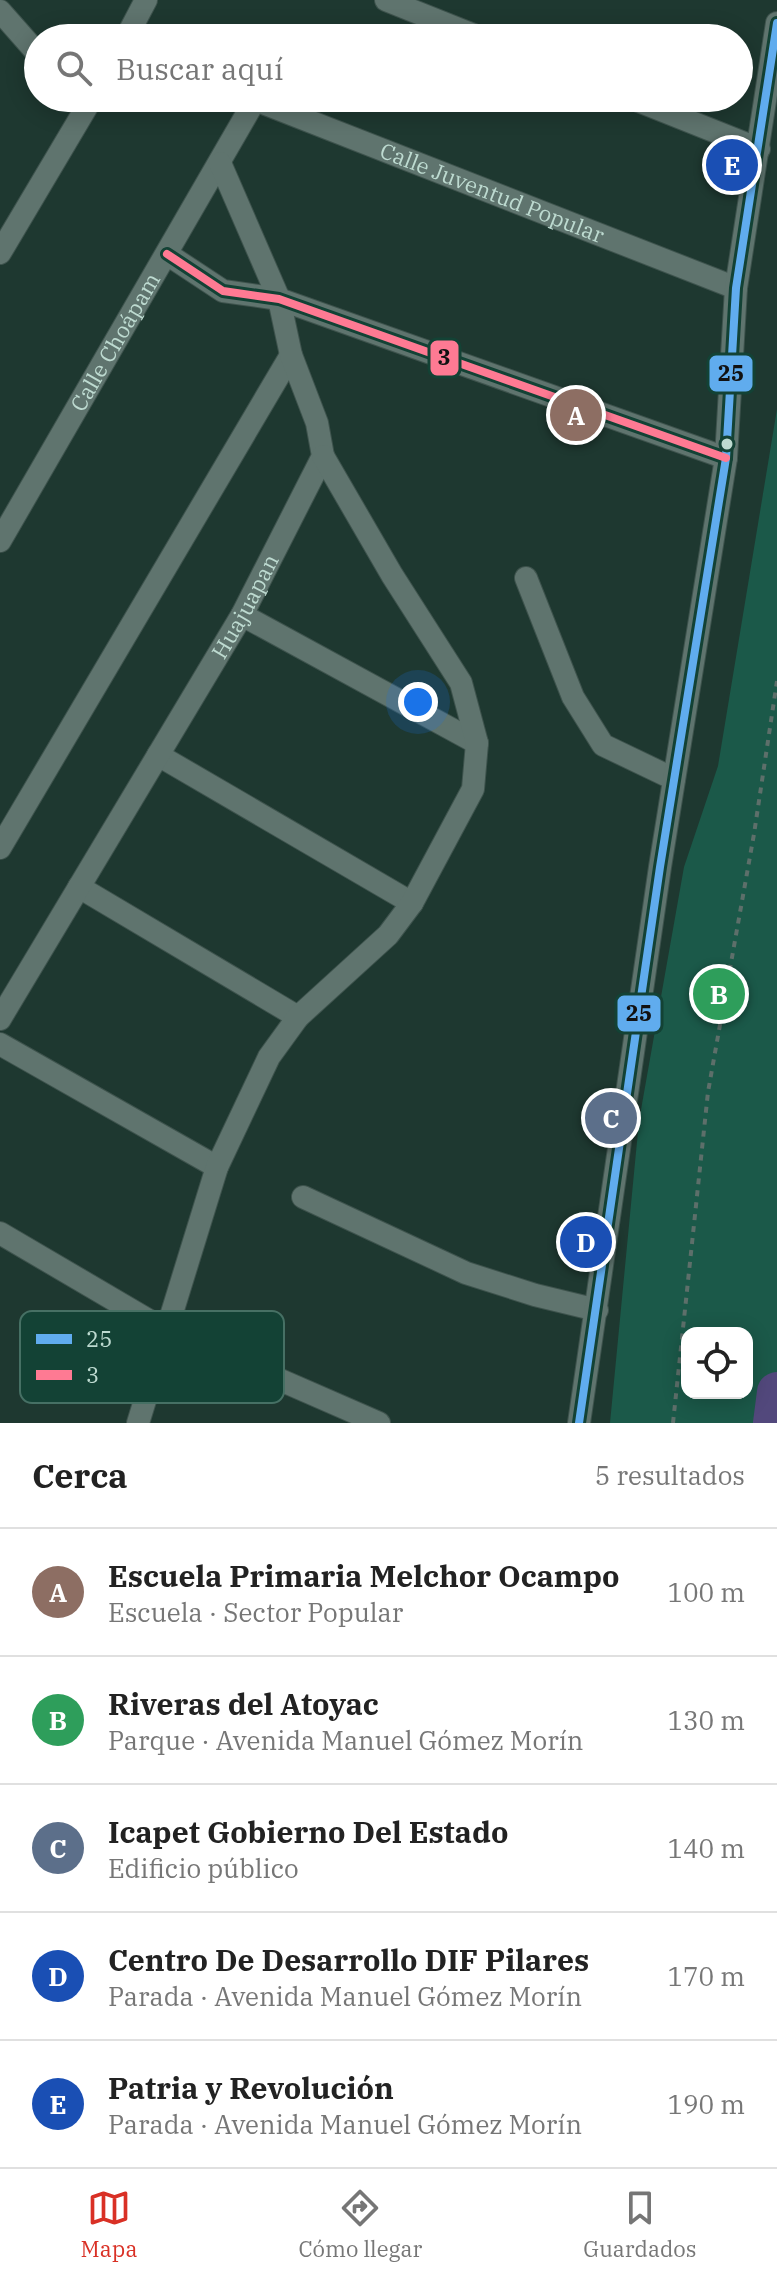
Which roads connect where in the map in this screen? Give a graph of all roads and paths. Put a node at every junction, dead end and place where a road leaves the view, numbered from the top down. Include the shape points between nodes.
1 (146, 0) edge
2 (386, 0) edge
3 (0, 11) edge
4 (777, 23) edge
5 (133, 24) edge
6 (446, 24) edge
7 (24, 38) edge
8 (79, 112) edge
9 (246, 112) edge
10 (285, 112) edge
11 (666, 112) edge
12 (759, 149) junction
13 (220, 163) junction
14 (0, 253) edge
15 (167, 254) junction
16 (736, 288) junction
17 (279, 299) junction
18 (291, 355) junction
19 (323, 456) junction
20 (726, 458) junction
21 (0, 541) edge
22 (526, 578) dead end
23 (242, 615) junction
24 (777, 681) edge
25 (477, 743) junction
26 (158, 755) junction
27 (674, 779) junction
28 (0, 848) edge
29 (79, 887) junction
30 (412, 903) junction
31 (298, 1017) junction
32 (0, 1019) edge
33 (0, 1044) edge
34 (217, 1167) junction
35 (303, 1197) dead end
36 (0, 1233) edge
37 (597, 1310) junction
38 (133, 1311) edge
39 (173, 1311) edge
40 (284, 1382) edge
41 (583, 1391) junction
42 (144, 1403) edge
43 (138, 1423) edge
44 (379, 1423) edge
45 (559, 1423) edge
46 (579, 1423) edge
47 (673, 1423) edge

1 - 5 street
2 - 6 street
3 - 7 street
4 - 12 street
8 - 14 street
9 - 13 street, Calle Choápam
10 - 16 street, Calle Juventud Popular
11 - 12 street
12 - 16 street
13 - 15 street, Calle Choápam
13 - 17 street
15 - 17 street via 223,291
15 - 21 street, Calle Choápam
16 - 20 street
17 - 18 street
17 - 20 street
18 - 19 street via 317,423
18 - 28 street
19 - 23 street, Huajuapan
19 - 25 street via 461,683
20 - 27 street
22 - 27 street via 573,697 603,745
23 - 25 street
23 - 26 street, Huajuapan
24 - 47 path via 708,1092
25 - 30 street via 473,789
26 - 29 street, Huajuapan
26 - 30 street
27 - 37 street
29 - 31 street
29 - 32 street, Huajuapan
30 - 31 street via 388,935
31 - 34 street via 269,1057
33 - 34 street
34 - 39 street
35 - 37 street via 466,1273
36 - 38 street
37 - 41 street
40 - 44 street
41 - 45 street
41 - 46 street
42 - 43 street

